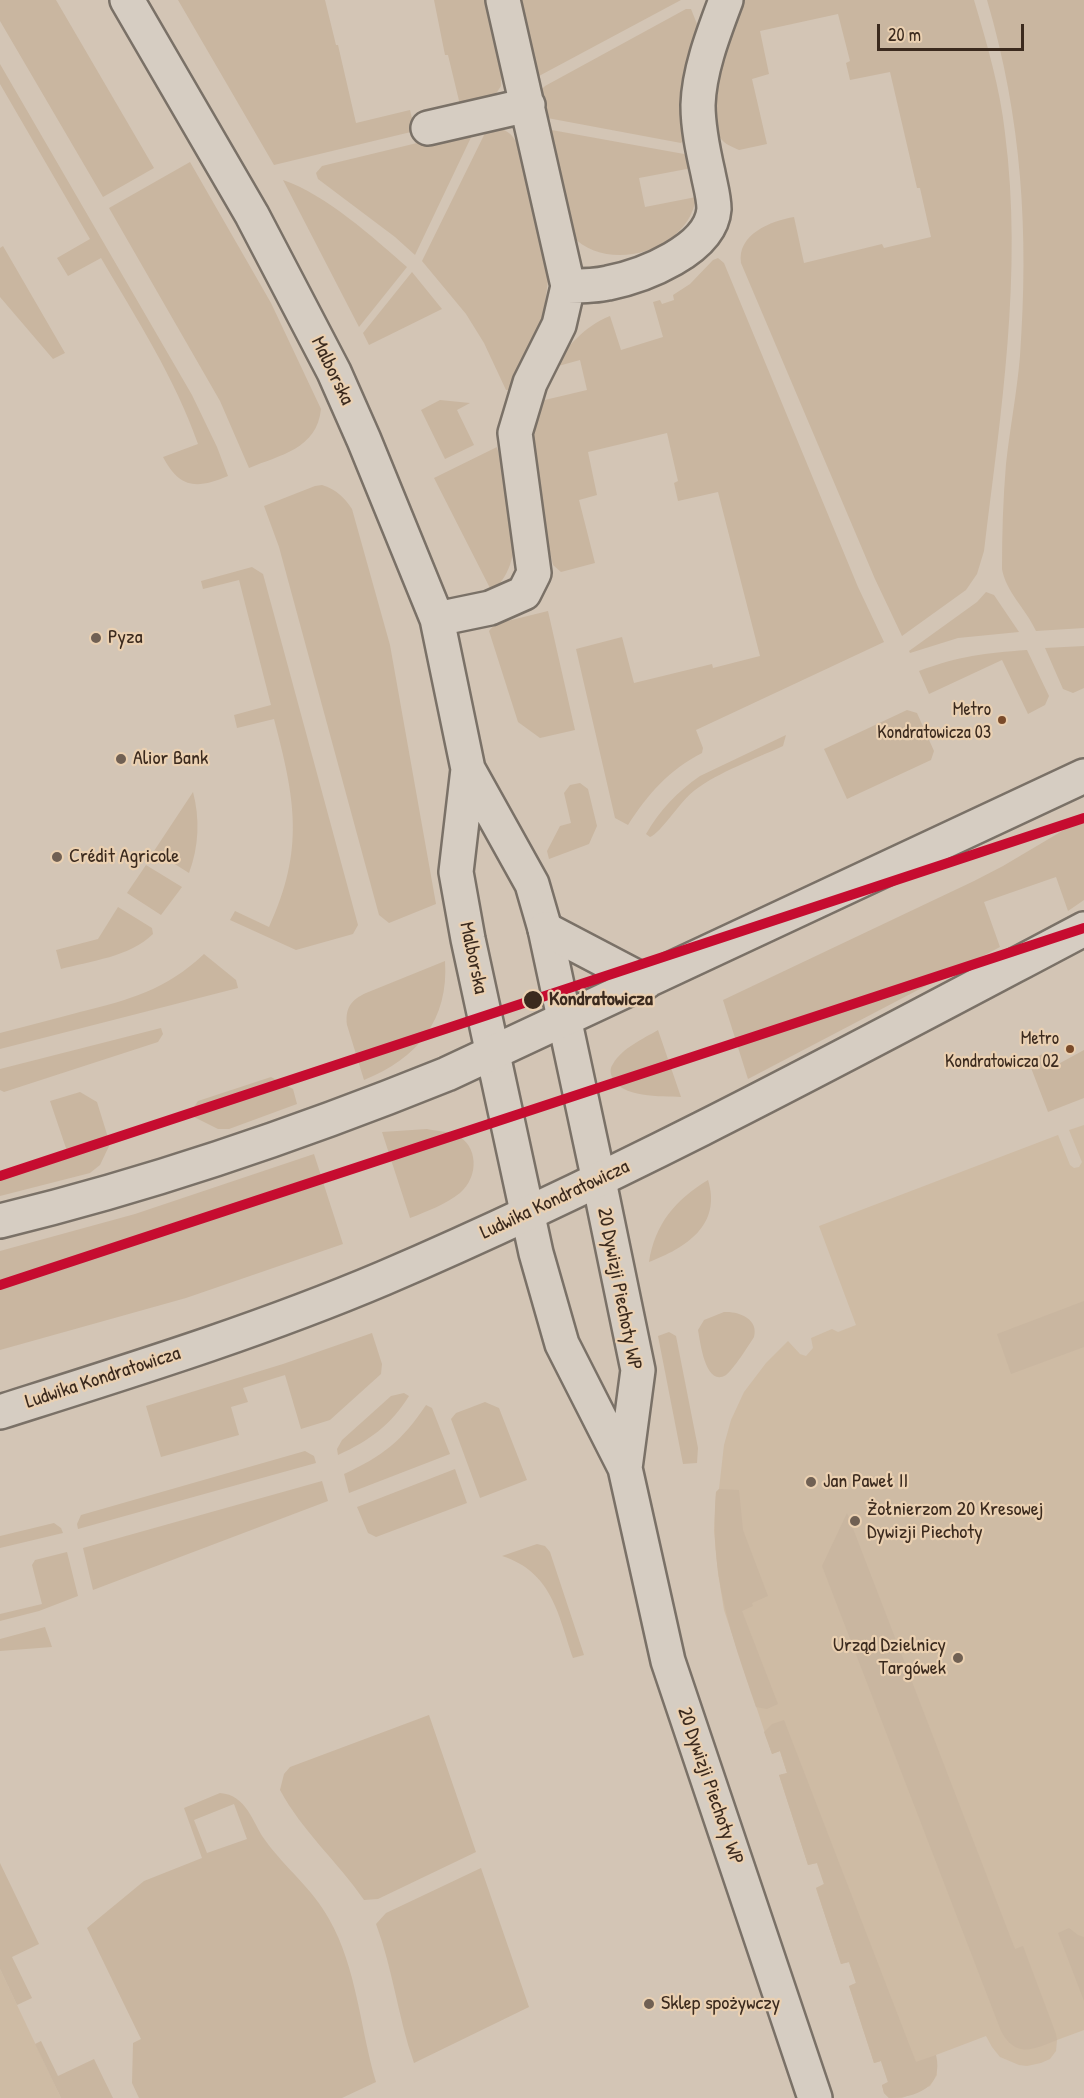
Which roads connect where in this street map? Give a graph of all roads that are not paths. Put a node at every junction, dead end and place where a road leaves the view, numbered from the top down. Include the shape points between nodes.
1 (127, 0) edge
2 (503, 0) edge
3 (726, 0) edge
4 (528, 105) junction
5 (428, 128) dead end
6 (568, 286) junction
7 (437, 619) junction
8 (468, 769) junction
9 (1084, 776) edge
10 (544, 929) junction
11 (1084, 929) edge
12 (646, 982) junction
13 (564, 1021) junction
14 (494, 1054) junction
15 (599, 1180) junction
16 (528, 1214) junction
17 (0, 1221) edge
18 (0, 1412) edge
19 (625, 1468) junction
20 (815, 2098) edge

1 - 7 street, Malborska via 252,215 334,372
2 - 4 street
3 - 6 street via 698,103 714,202 711,223 693,246 674,258 622,280
4 - 5 street
4 - 6 street
6 - 7 street via 559,325 530,383 515,433 534,573 524,593 490,608
7 - 8 street, Malborska
8 - 10 street, Malborska via 532,884
8 - 14 street, Malborska via 456,872
9 - 12 street
10 - 12 street
10 - 13 street, Malborska
11 - 15 street, Ludwika Kondratowicza
12 - 13 street
13 - 14 street
13 - 15 street, Malborska
14 - 16 street, Malborska
14 - 17 street via 362,1109 234,1154 117,1191
15 - 16 street, Ludwika Kondratowicza
15 - 19 street, 20 Dywizji Piechoty WP via 638,1370
16 - 18 street, Ludwika Kondratowicza via 382,1279 284,1317
16 - 19 street, 20 Dywizji Piechoty WP via 562,1344
19 - 20 street, 20 Dywizji Piechoty WP via 668,1661

